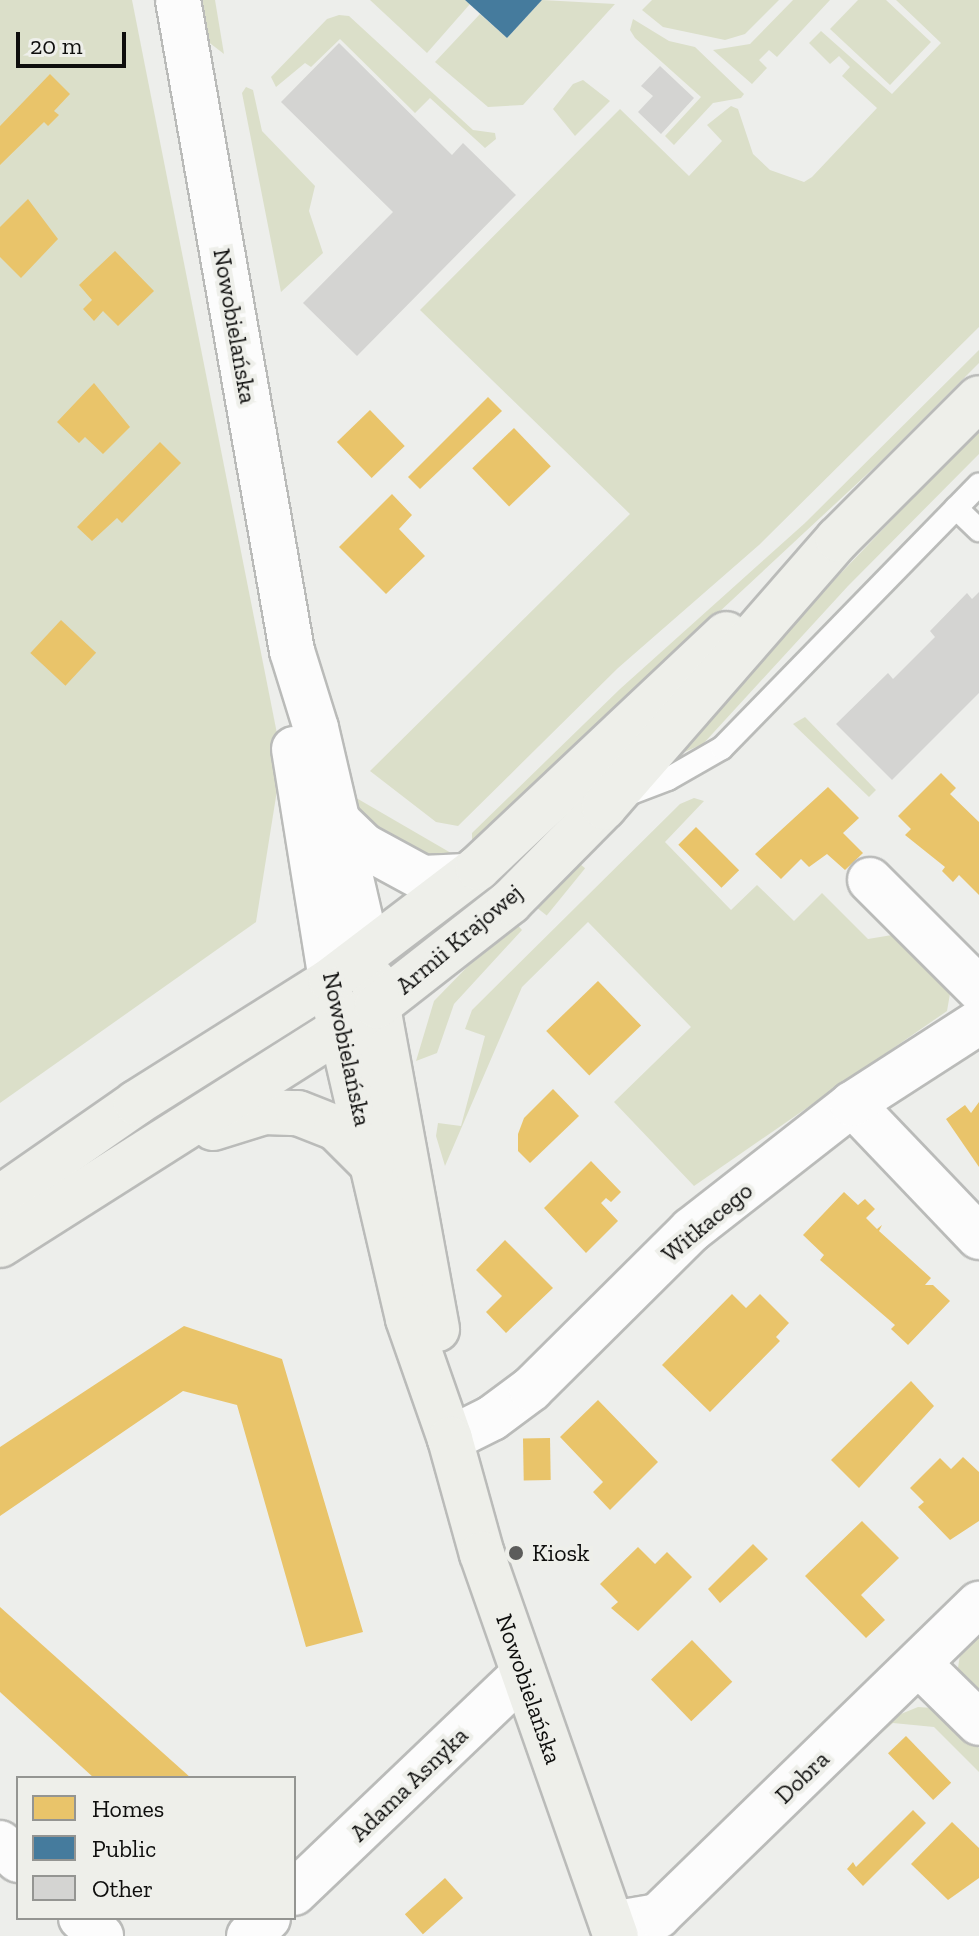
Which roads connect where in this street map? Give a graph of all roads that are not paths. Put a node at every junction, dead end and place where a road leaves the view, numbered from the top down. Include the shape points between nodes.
1 (178, 0) edge
2 (979, 398) edge
3 (979, 485) edge
4 (956, 508) junction
5 (979, 530) edge
6 (838, 539) junction
7 (292, 651) junction
8 (604, 807) junction
9 (339, 822) junction
10 (466, 876) junction
11 (870, 880) dead end
12 (368, 951) junction
13 (331, 980) junction
14 (979, 989) edge
15 (377, 1006) junction
16 (979, 1022) edge
17 (340, 1030) junction
18 (852, 1104) junction
19 (161, 1144) junction
20 (372, 1164) junction
21 (0, 1198) edge
22 (979, 1237) edge
23 (0, 1245) edge
24 (450, 1439) junction
25 (979, 1604) edge
26 (919, 1664) junction
27 (523, 1674) junction
28 (979, 1723) edge
29 (0, 1843) edge
30 (16, 1858) edge
31 (296, 1891) edge
32 (83, 1920) edge
33 (266, 1920) edge
34 (614, 1930) edge
35 (101, 1936) edge
36 (249, 1936) edge

1 - 7 street, Nowobielańska
2 - 6 street, Armii Krajowej
3 - 4 lane
4 - 5 lane
4 - 8 lane via 722,748
6 - 8 street, Armii Krajowej
6 - 10 street, Armii Krajowej via 668,684
7 - 9 street, Nowobielańska
7 - 13 street, Nowobielańska via 293,741
8 - 15 street, Armii Krajowej via 510,902
9 - 10 street via 364,846 423,878
9 - 12 street, Nowobielańska
10 - 12 street, Armii Krajowej
11 - 14 street
12 - 13 street, Armii Krajowej
12 - 15 street, Nowobielańska
13 - 17 street, Nowobielańska
13 - 21 street, Armii Krajowej via 136,1103
15 - 17 street, Armii Krajowej
15 - 24 street, Nowobielańska via 432,1287
16 - 18 street, Witkacego
17 - 19 street, Armii Krajowej
17 - 20 street, Nowobielańska
18 - 22 street
18 - 24 street, Witkacego via 691,1230 531,1389 492,1418
19 - 20 street via 264,1112 298,1113 336,1128
19 - 23 street, Armii Krajowej
20 - 24 street, Nowobielańska via 408,1319
24 - 27 street, Nowobielańska
25 - 26 street, Dobra
26 - 28 street
26 - 34 street, Dobra via 658,1916
27 - 31 street, Adama Asnyka
27 - 34 street, Nowobielańska
29 - 30 street
32 - 35 street
33 - 36 street

